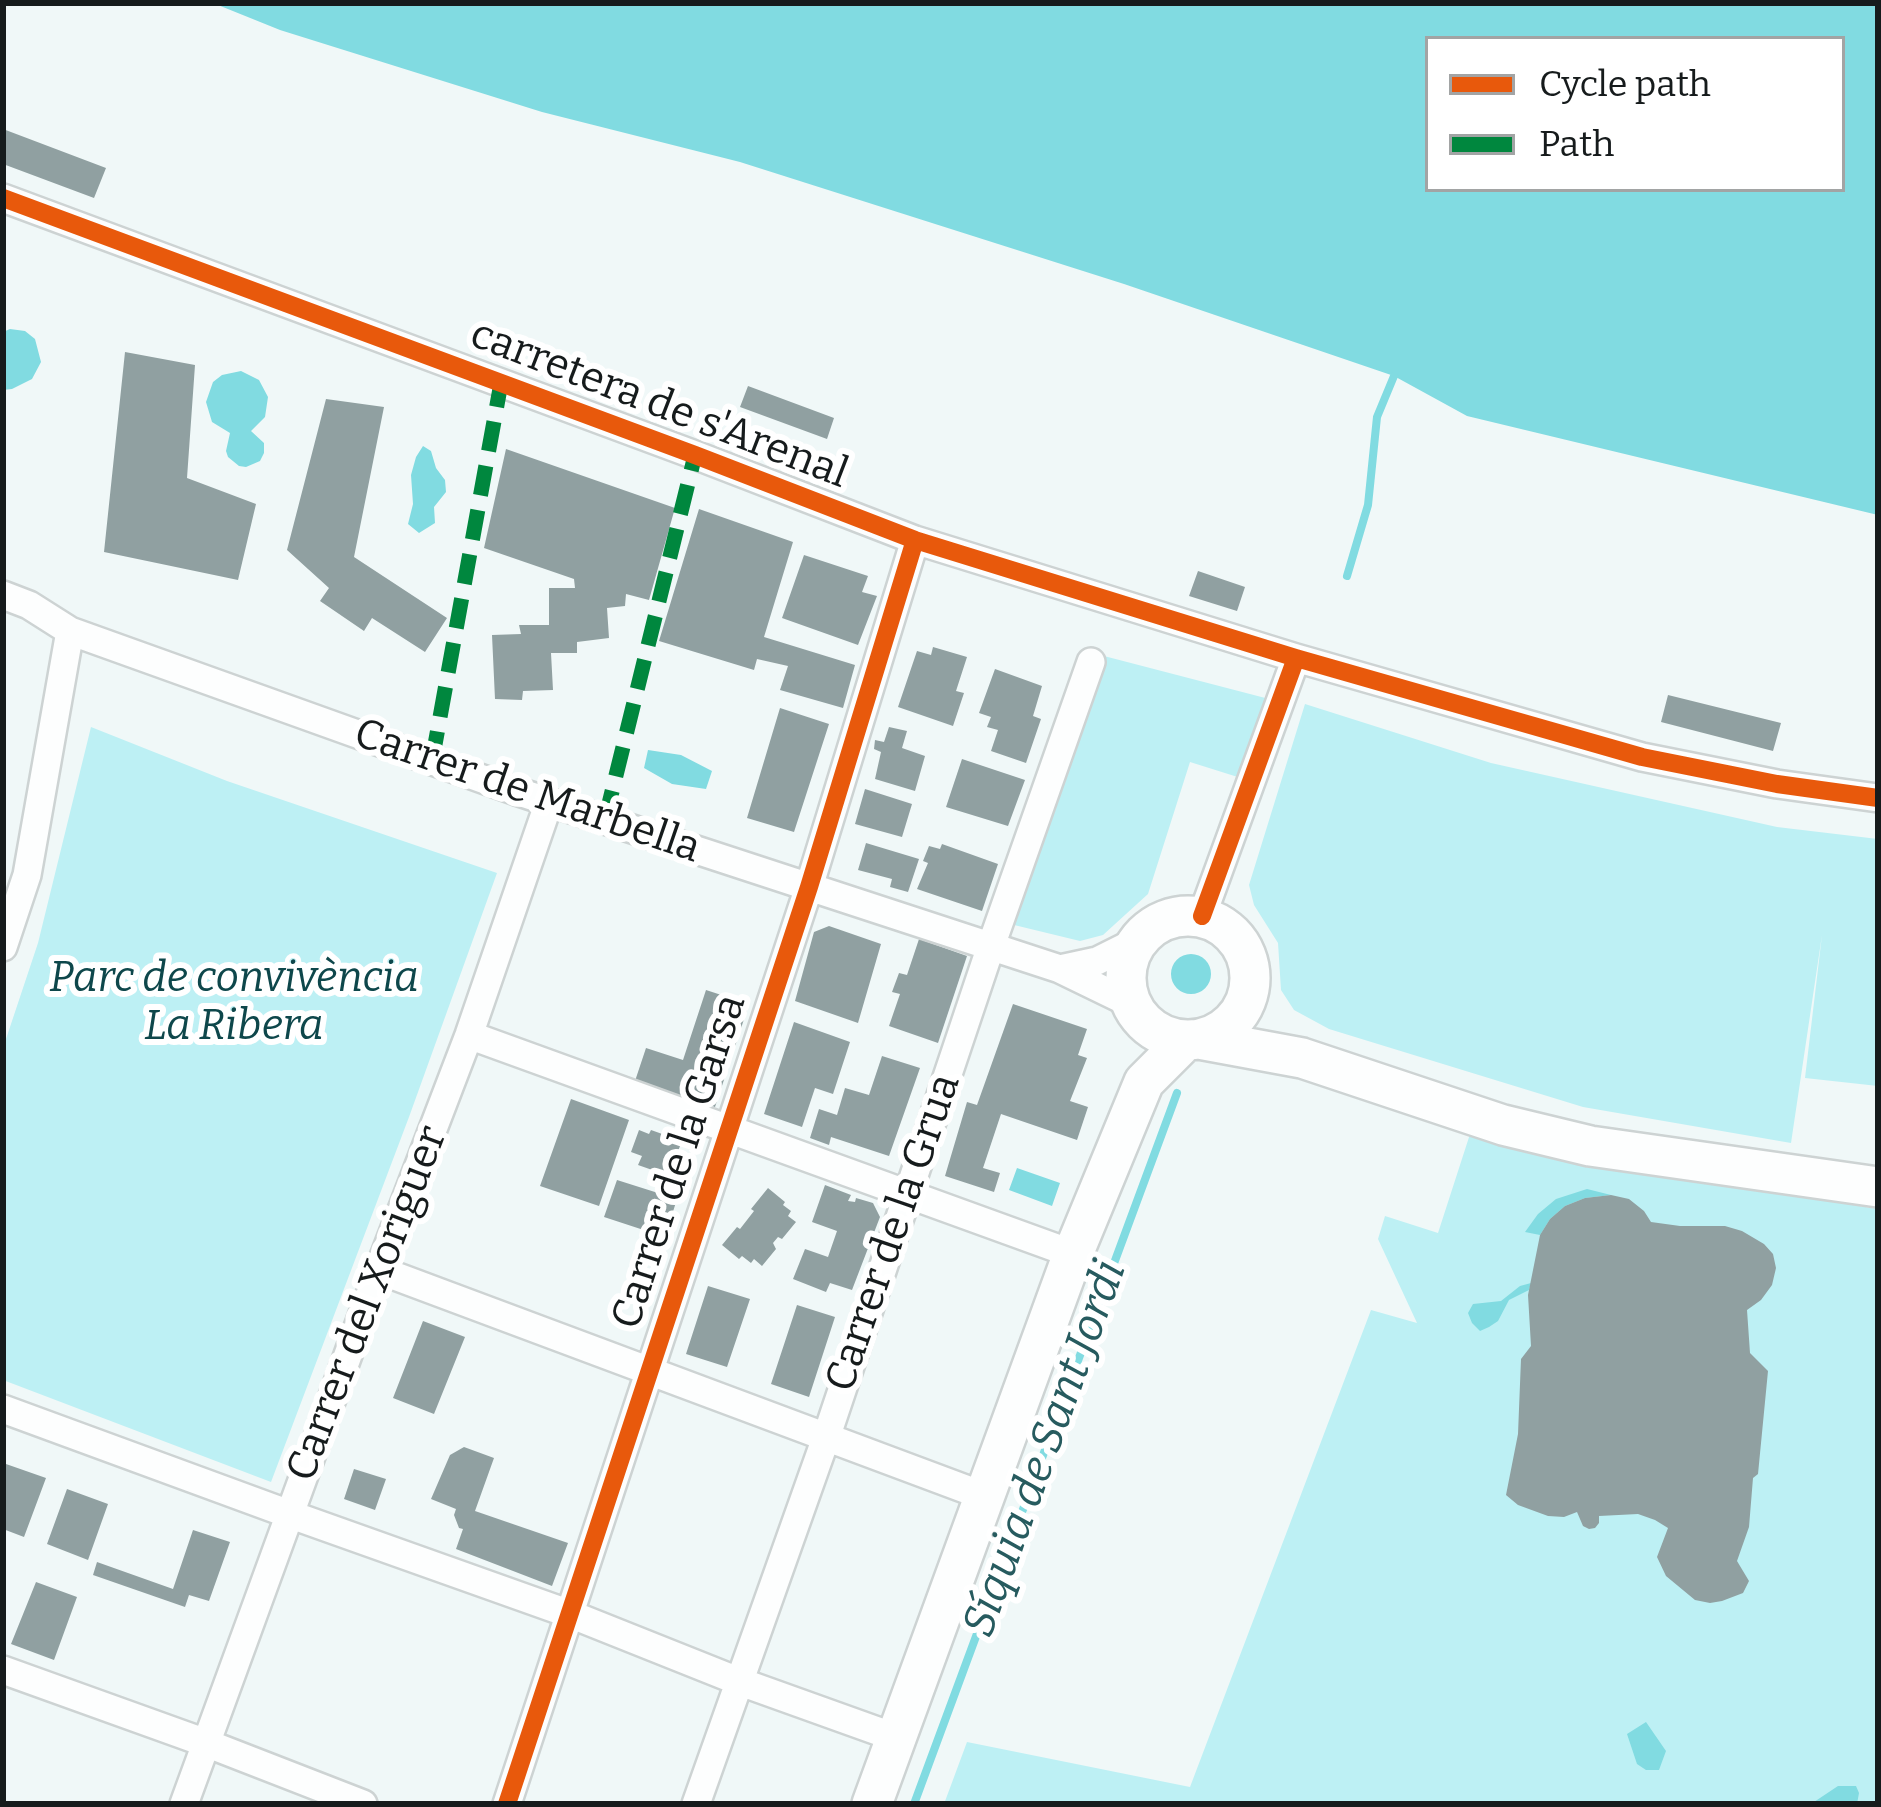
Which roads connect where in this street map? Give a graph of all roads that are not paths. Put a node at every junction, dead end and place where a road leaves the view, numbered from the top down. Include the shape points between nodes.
1 (3, 198) edge
2 (915, 540) junction
3 (3, 595) edge
4 (70, 631) junction
5 (1296, 658) junction
6 (1091, 662) dead end
7 (1878, 798) edge
8 (549, 802) junction
9 (808, 887) junction
10 (1202, 916) junction
11 (1137, 941) junction
12 (991, 946) junction
13 (3, 947) edge
14 (1060, 969) junction
15 (1250, 978) junction
16 (1133, 1007) junction
17 (469, 1035) junction
18 (1193, 1040) junction
19 (1302, 1058) junction
20 (1144, 1082) junction
21 (729, 1130) junction
22 (1878, 1187) edge
23 (908, 1196) junction
24 (1073, 1254) junction
25 (379, 1270) junction
26 (650, 1369) junction
27 (3, 1408) edge
28 (826, 1435) junction
29 (984, 1496) junction
30 (289, 1514) junction
31 (570, 1614) junction
32 (3, 1670) edge
33 (738, 1681) junction
34 (897, 1738) junction
35 (206, 1743) junction
36 (184, 1804) edge
37 (363, 1804) edge
38 (507, 1804) edge
39 (696, 1804) edge
40 (872, 1804) edge

1 - 2 street, carretera de s'Arenal
2 - 5 street, carretera de s'Arenal
2 - 9 street, Carrer de la Garsa
3 - 4 street, Carrer de Marbella
4 - 8 street, Carrer de Marbella
4 - 13 street via 27,875
5 - 7 street, carretera de s'Arenal via 1642,757
5 - 10 street
6 - 12 street, Carrer de la Grua
8 - 9 street, Carrer de Marbella
8 - 17 street, Carrer del Xoriguer
9 - 12 street, Carrer de Marbella
9 - 21 street, Carrer de la Garsa
10 - 11 street via 1176,916
10 - 15 street via 1242,947
11 - 14 street
11 - 16 street via 1126,967
12 - 14 street, Carrer de Marbella
12 - 23 street, Carrer de la Grua
14 - 16 street, Carrer de Marbella
15 - 18 street via 1241,1009 1222,1029
15 - 19 street
16 - 18 street via 1157,1032
16 - 20 street
17 - 21 street
17 - 25 street, Carrer del Xoriguer
18 - 19 street
18 - 20 street
19 - 22 street via 1590,1146
20 - 24 street
21 - 23 street
21 - 26 street, Carrer de la Garsa
23 - 24 street
23 - 28 street, Carrer de la Grua
24 - 29 street
25 - 26 street
25 - 30 street, Carrer del Xoriguer
26 - 28 street
26 - 31 street, Carrer de la Garsa
27 - 30 street
28 - 29 street
28 - 33 street, Carrer de la Grua
29 - 34 street
30 - 31 street
30 - 35 street, Carrer del Xoriguer
31 - 33 street
31 - 38 street, Carrer de la Garsa
32 - 35 street
33 - 34 street
33 - 39 street, Carrer de la Grua
34 - 40 street
35 - 36 street, Carrer del Xoriguer
35 - 37 street

